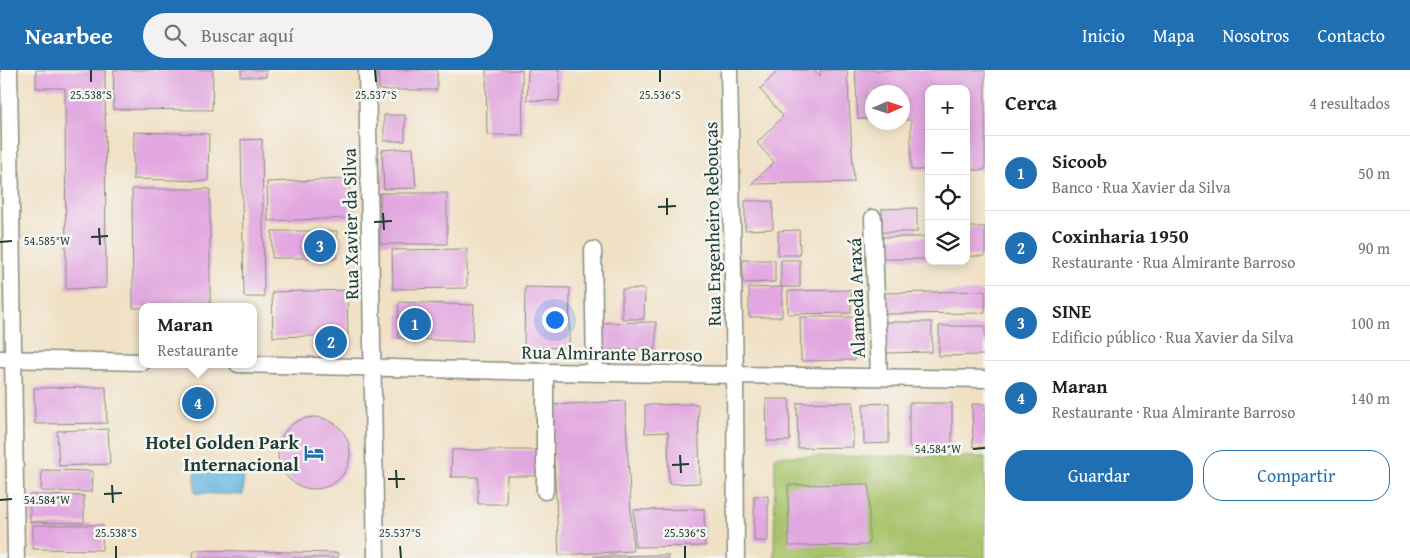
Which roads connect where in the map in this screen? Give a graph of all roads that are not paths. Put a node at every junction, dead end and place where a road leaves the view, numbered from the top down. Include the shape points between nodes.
1 (9, 70) edge
2 (366, 70) edge
3 (729, 70) edge
4 (873, 218) dead end
5 (593, 250) dead end
6 (7, 359) edge
7 (139, 362) edge
8 (257, 365) edge
9 (372, 368) junction
10 (545, 372) junction
11 (596, 373) junction
12 (735, 374) junction
13 (879, 376) junction
14 (985, 379) edge
15 (545, 491) dead end
16 (16, 558) edge
17 (376, 558) edge
18 (736, 558) edge

1 - 6 street
2 - 9 street, Rua Xavier da Silva
3 - 12 street, Rua Engenheiro Rebouças
4 - 13 street, Alameda Araxá
5 - 11 street
6 - 7 street
6 - 16 street
8 - 9 street, Rua Almirante Barroso
9 - 10 street, Rua Almirante Barroso
9 - 17 street, Rua Xavier da Silva
10 - 11 street, Rua Almirante Barroso
10 - 15 street
11 - 12 street, Rua Almirante Barroso
12 - 13 street, Rua Almirante Barroso
12 - 18 street, Rua Engenheiro Rebouças
13 - 14 street, Rua Almirante Barroso

